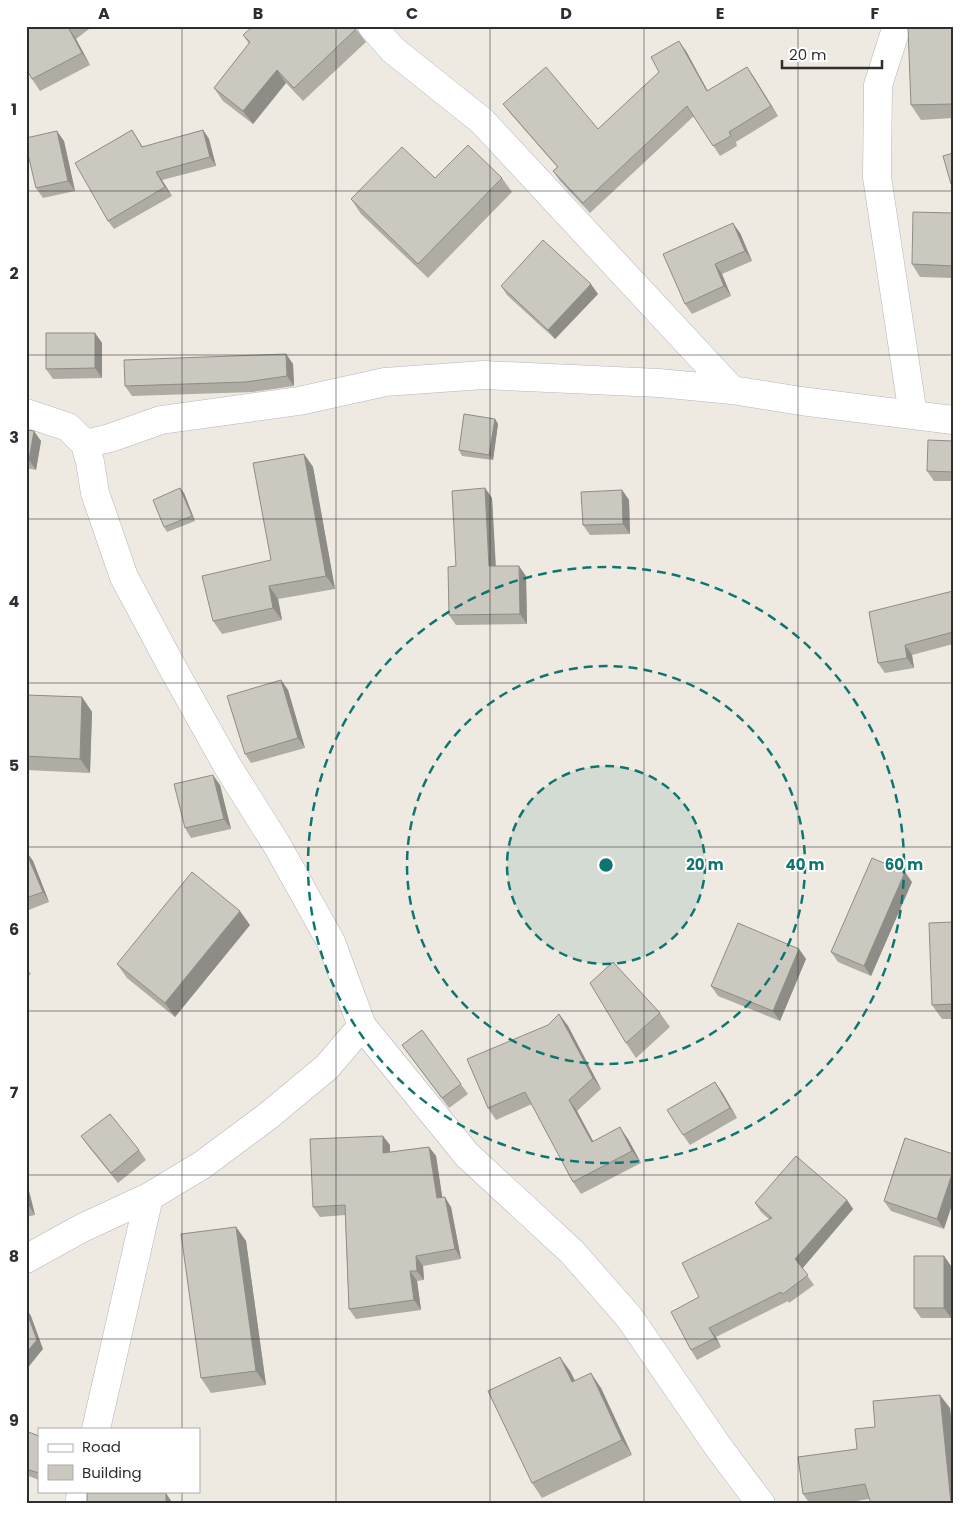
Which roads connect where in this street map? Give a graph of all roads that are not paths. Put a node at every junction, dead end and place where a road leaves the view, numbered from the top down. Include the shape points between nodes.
1 (372, 26) edge
2 (897, 26) edge
3 (732, 390) junction
4 (26, 413) edge
5 (913, 415) junction
6 (953, 420) edge
7 (85, 444) junction
8 (362, 1026) junction
9 (148, 1197) junction
10 (26, 1259) edge
11 (96, 1428) edge
12 (761, 1504) edge

1 - 3 street via 393,50 482,121
2 - 5 street via 878,85 877,177
3 - 5 street
3 - 7 street via 659,383 483,375 385,382 299,400 161,420
4 - 7 street via 68,428
5 - 6 street
7 - 8 street via 95,494 124,577 170,665 331,942
8 - 9 street via 327,1067 268,1116 202,1165
8 - 12 street via 467,1155 572,1252 629,1317
9 - 10 street
9 - 11 street

